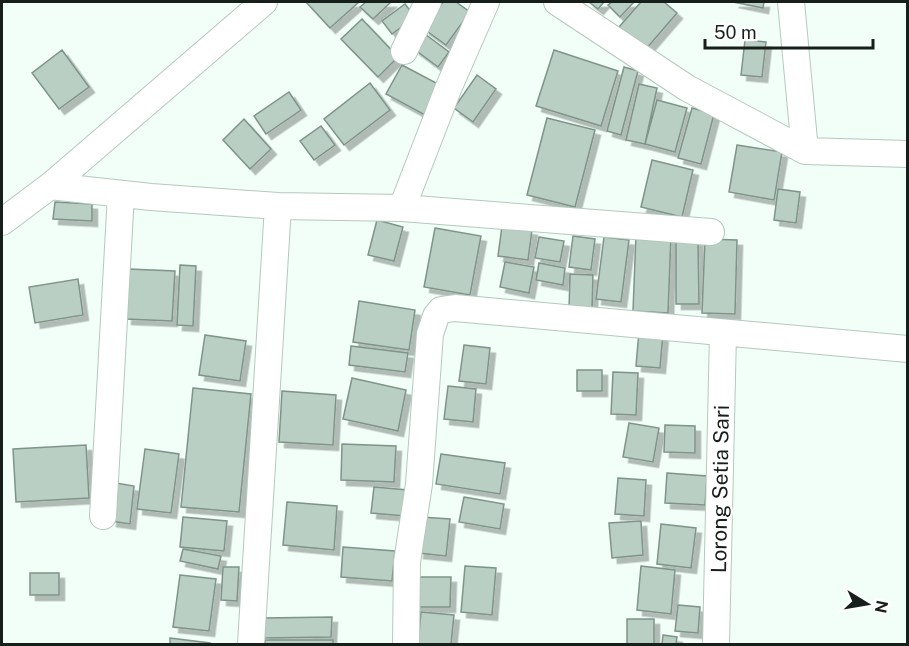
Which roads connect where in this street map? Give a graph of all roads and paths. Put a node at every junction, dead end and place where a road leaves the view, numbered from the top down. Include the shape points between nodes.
1 (264, 2) edge
2 (428, 2) edge
3 (486, 2) edge
4 (557, 2) edge
5 (791, 2) edge
6 (404, 51) dead end
7 (805, 151) junction
8 (908, 154) edge
9 (50, 186) junction
10 (120, 194) junction
11 (278, 206) junction
12 (402, 208) junction
13 (2, 222) edge
14 (711, 232) dead end
15 (723, 333) junction
16 (908, 349) edge
17 (103, 516) dead end
18 (251, 645) edge
19 (406, 645) edge
20 (716, 645) edge

1 - 9 street
2 - 6 street
3 - 12 street
4 - 7 street via 687,88
5 - 7 street
7 - 8 street
9 - 10 street
9 - 13 street
10 - 11 street
10 - 17 street
11 - 12 street
11 - 18 street
12 - 14 street
15 - 16 street
15 - 19 street via 454,308 441,310 430,334 419,484 407,562
15 - 20 street, Lorong Setia Sari

